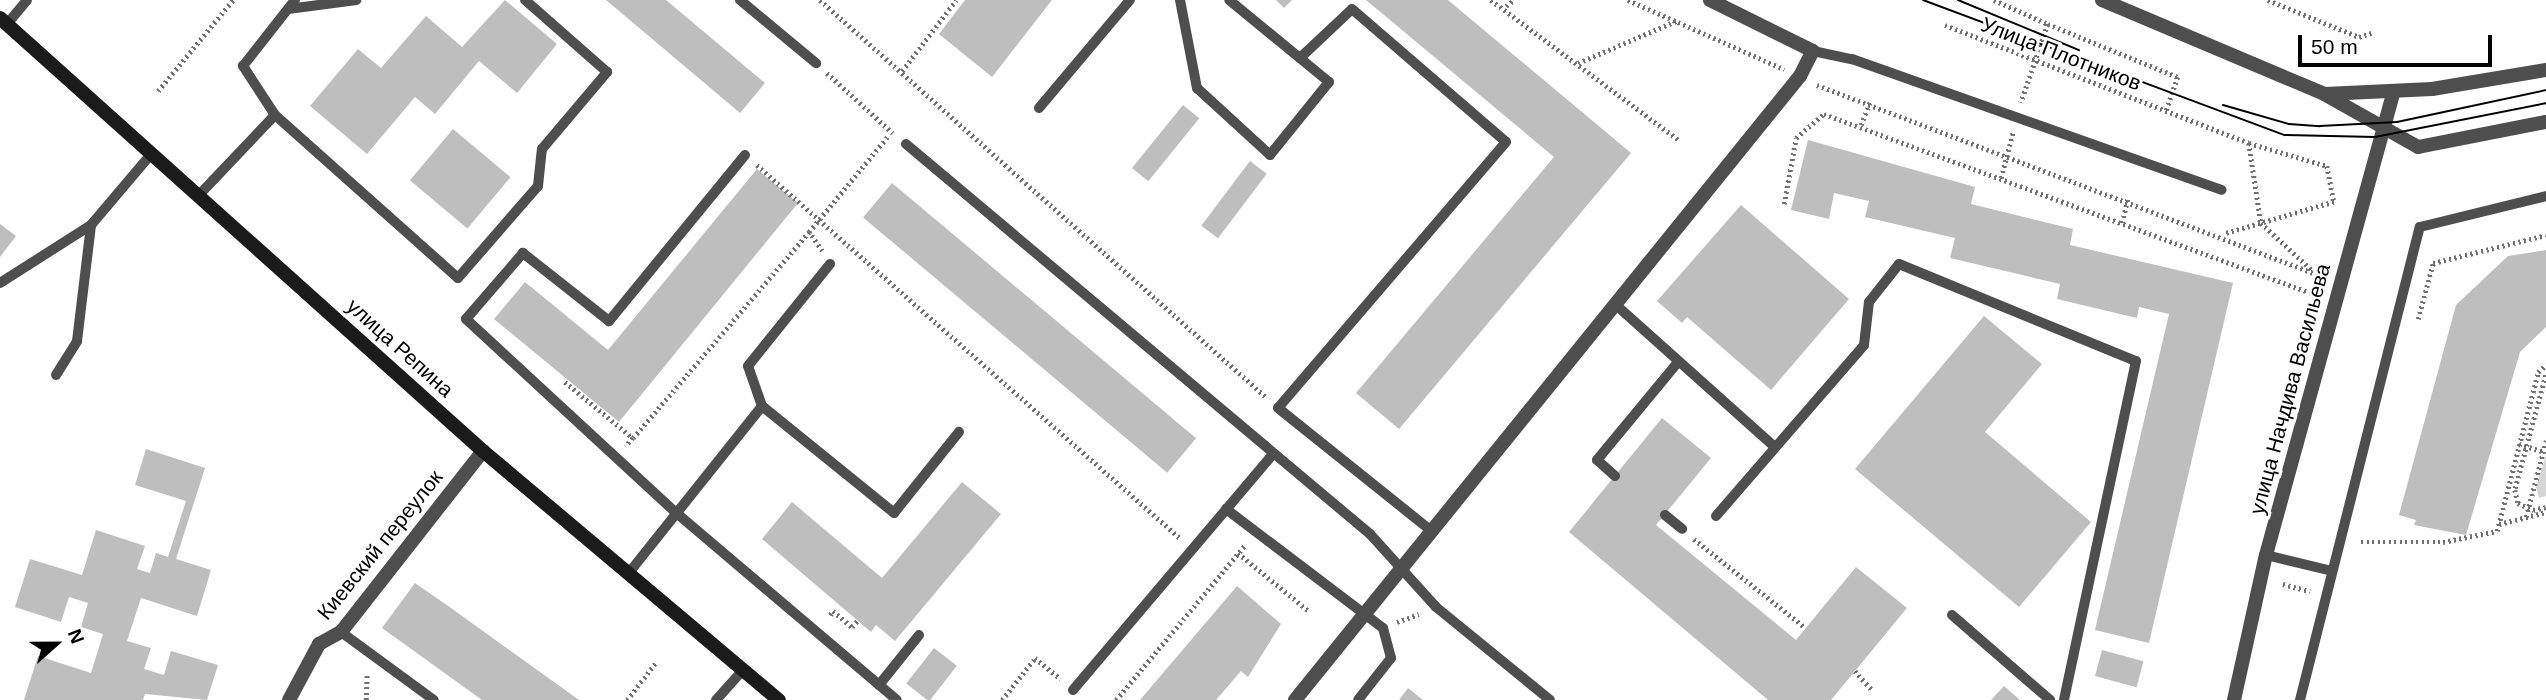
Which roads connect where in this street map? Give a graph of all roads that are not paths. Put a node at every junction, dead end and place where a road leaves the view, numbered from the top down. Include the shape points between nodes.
1 (27, 0) edge
2 (356, 0) edge
3 (525, 0) edge
4 (740, 0) edge
5 (1130, 0) edge
6 (1180, 0) edge
7 (1229, 0) edge
8 (1710, 0) edge
9 (2102, 0) edge
10 (291, 4) edge
11 (4, 21) edge
12 (1813, 51) junction
13 (1300, 58) junction
14 (816, 63) road end
15 (2546, 69) edge
16 (2395, 91) junction
17 (2324, 94) junction
18 (1039, 108) dead end
19 (275, 116) junction
20 (2546, 122) edge
21 (2385, 129) junction
22 (906, 144) road end
23 (152, 153) junction
24 (745, 155) road end
25 (2221, 190) dead end
26 (200, 195) junction
27 (2546, 195) edge
28 (91, 225) junction
29 (830, 264) road end
30 (0, 284) edge
31 (1616, 306) junction
32 (1678, 362) junction
33 (56, 374) dead end
34 (762, 407) junction
35 (959, 432) dead end
36 (1774, 447) junction
37 (483, 451) junction
38 (1273, 454) junction
39 (1615, 476) dead end
40 (1226, 509) junction
41 (674, 511) junction
42 (1665, 515) dead end
43 (1716, 516) dead end
44 (1682, 529) road end
45 (1433, 532) junction
46 (2266, 555) junction
47 (1402, 569) junction
48 (2332, 571) junction
49 (628, 574) junction
50 (1952, 615) dead end
51 (1365, 616) junction
52 (341, 632) junction
53 (919, 635) dead end
54 (743, 670) junction
55 (879, 685) junction
56 (1073, 690) road end
57 (289, 700) edge
58 (434, 700) edge
59 (716, 700) edge
60 (779, 700) edge
61 (897, 700) edge
62 (1295, 700) edge
63 (1358, 700) edge
64 (1550, 700) edge
65 (2050, 700) edge
66 (2064, 700) edge
67 (2234, 700) edge
68 (2300, 700) edge

1 - 11 lane
2 - 10 lane
3 - 19 lane via 607,72 542,149 538,187 458,278
4 - 14 lane
5 - 18 lane
6 - 13 lane via 1197,88 1270,155 1329,82
7 - 13 lane
8 - 12 street
9 - 17 street
10 - 19 lane via 243,66
11 - 23 main road, улица Репина
12 - 25 lane via 1852,59
12 - 31 street via 1800,76
13 - 45 lane via 1352,9 1506,142 1278,408
15 - 16 street
16 - 17 street
16 - 21 street, улица Начдива Васильева
17 - 21 street
19 - 26 lane
20 - 21 street via 2417,147
21 - 46 street, улица Начдива Васильева
22 - 38 lane
23 - 26 main road, улица Репина
23 - 28 lane
24 - 41 lane via 609,321 523,253 466,319
26 - 37 main road, улица Репина
27 - 48 lane via 2420,227
28 - 30 lane
28 - 33 lane via 77,341
29 - 34 lane via 748,366
31 - 32 lane
31 - 45 street
32 - 36 lane
32 - 39 lane via 1597,460
34 - 35 lane via 894,513
34 - 41 lane
36 - 43 lane
36 - 66 lane via 1864,345 1869,302 1899,264 2136,361
37 - 49 main road, улица Репина
37 - 52 street, Киевский переулок
38 - 40 lane
38 - 47 lane via 1370,534
40 - 51 lane
40 - 56 lane
41 - 49 lane
41 - 55 lane
42 - 44 lane
45 - 47 street
46 - 48 lane
46 - 67 street, улица Начдива Васильева
47 - 51 street
47 - 64 lane via 1436,607
48 - 68 lane
49 - 54 main road, улица Репина
50 - 65 lane
51 - 62 street
51 - 63 lane via 1383,628 1391,658
52 - 57 street, Киевский переулок via 319,644
52 - 58 lane
53 - 55 lane
54 - 59 lane
54 - 60 main road, улица Репина
55 - 61 lane

